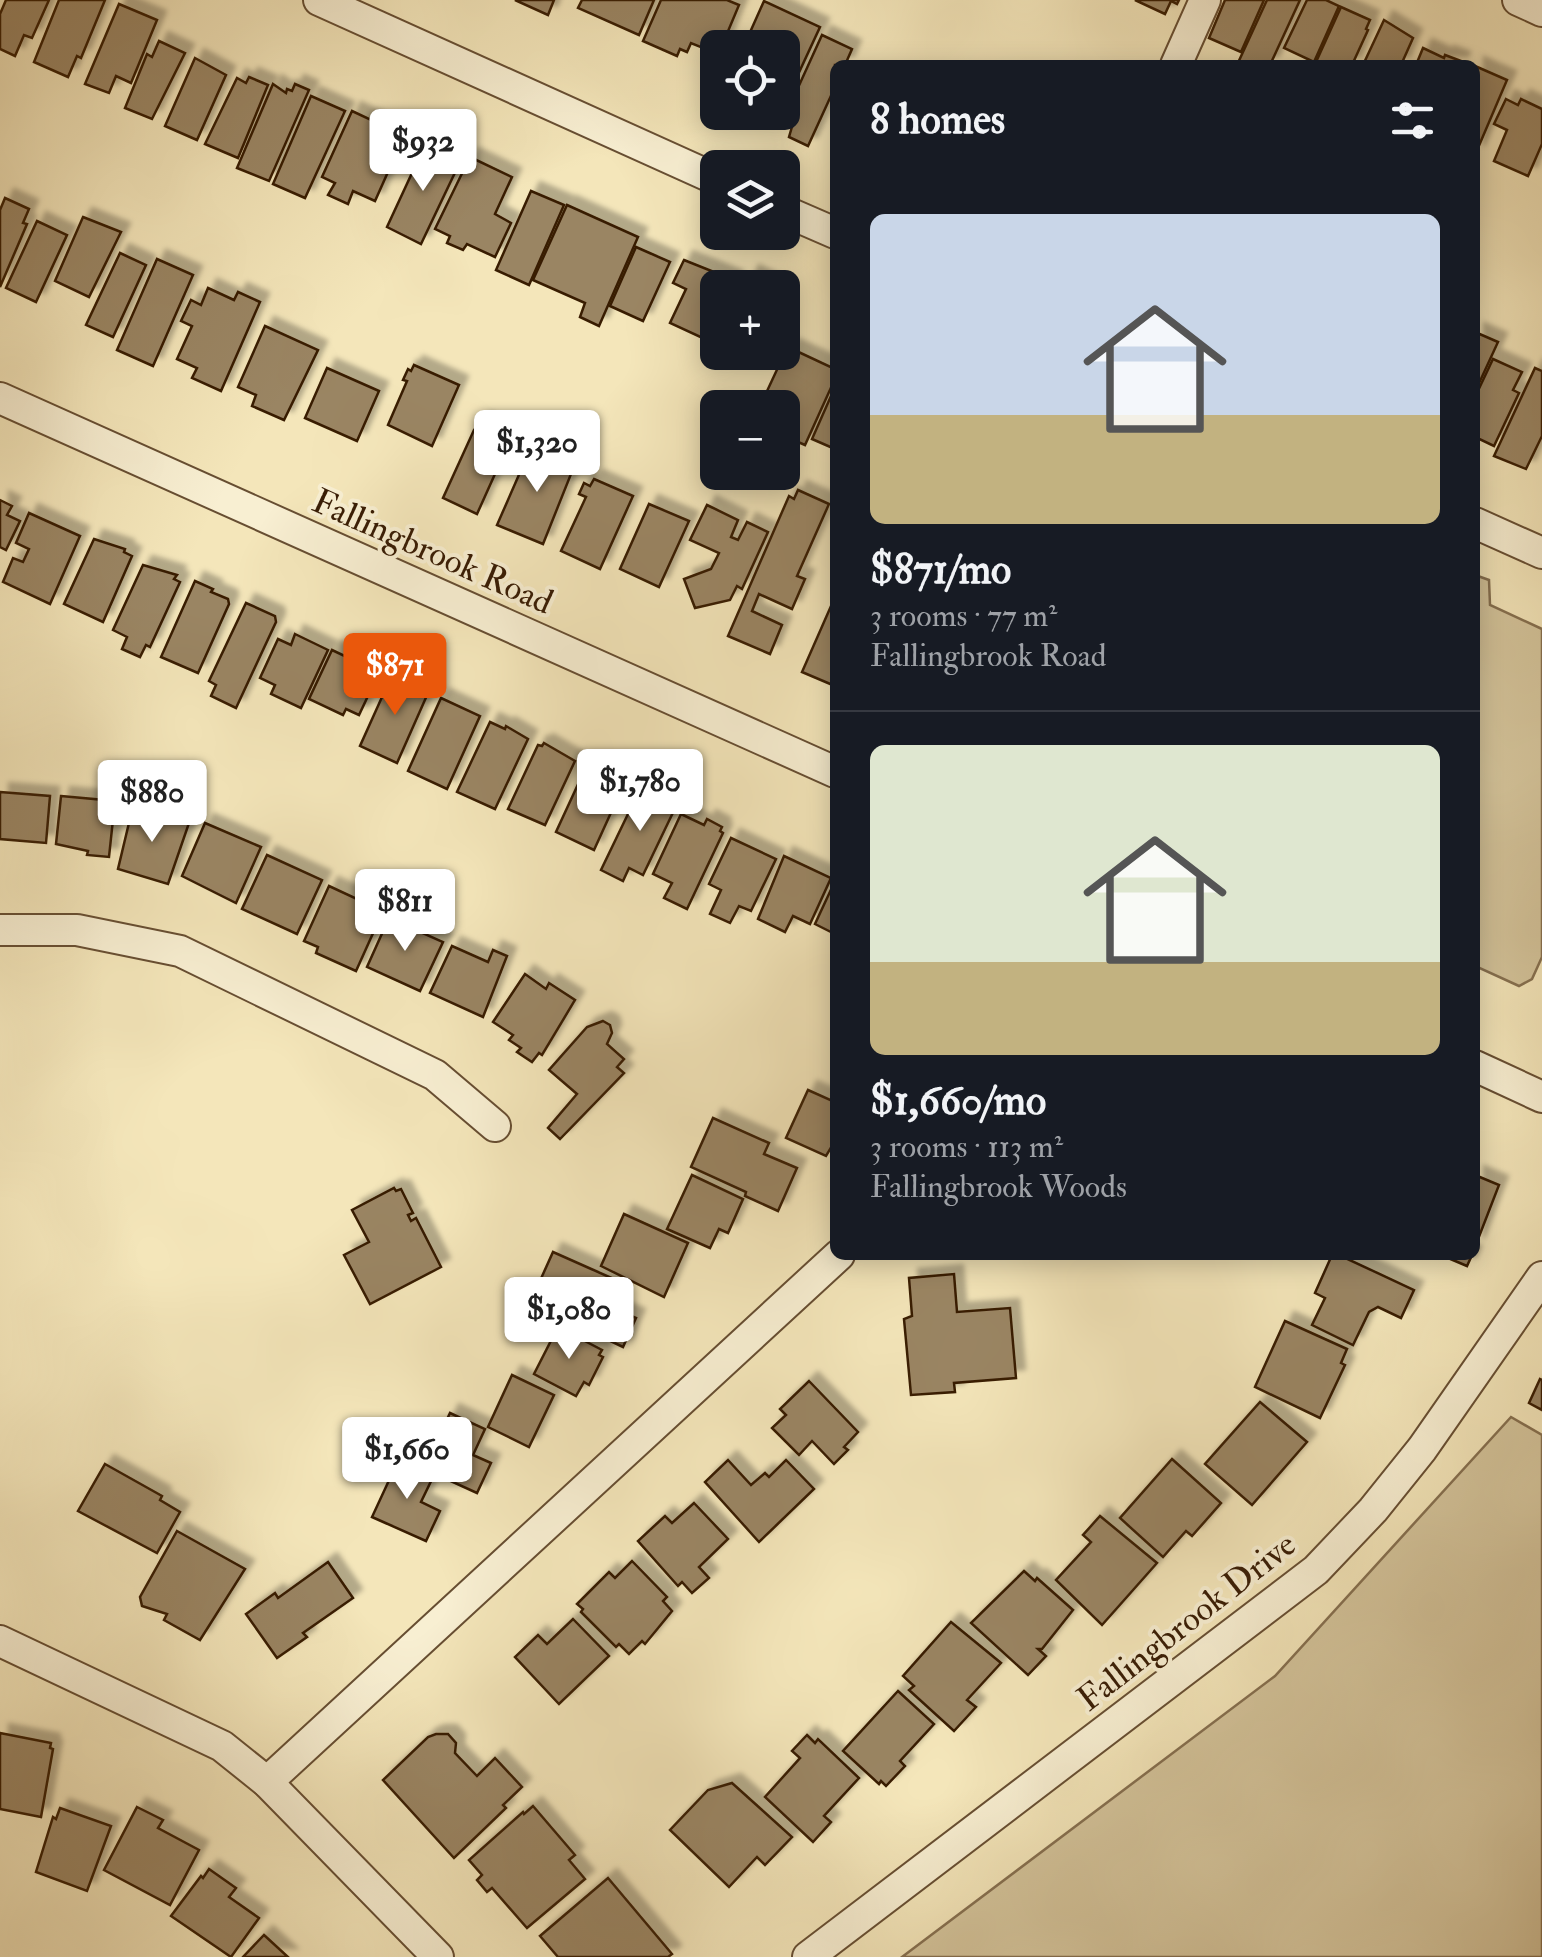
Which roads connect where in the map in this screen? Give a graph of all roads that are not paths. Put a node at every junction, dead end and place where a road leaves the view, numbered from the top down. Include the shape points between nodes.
1 (319, 0) edge
2 (1206, 0) edge
3 (1518, 0) edge
4 (1542, 12) edge
5 (1178, 60) edge
6 (700, 172) edge
7 (800, 218) edge
8 (830, 232) edge
9 (0, 398) edge
10 (1480, 525) edge
11 (1542, 552) edge
12 (830, 770) edge
13 (0, 930) edge
14 (1480, 1068) edge
15 (1542, 1096) edge
16 (495, 1126) dead end
17 (834, 1260) edge
18 (1542, 1277) edge
19 (0, 1641) edge
20 (266, 1782) junction
21 (438, 1957) edge
22 (808, 1957) edge

1 - 6 street
2 - 5 street
3 - 4 street
7 - 8 street
9 - 12 street, Fallingbrook Road
10 - 11 street
13 - 16 street via 78,930 180,951 435,1075
14 - 15 street
17 - 20 street
18 - 22 street, Fallingbrook Drive via 1422,1449 1316,1570
19 - 20 street via 222,1746
20 - 21 street

